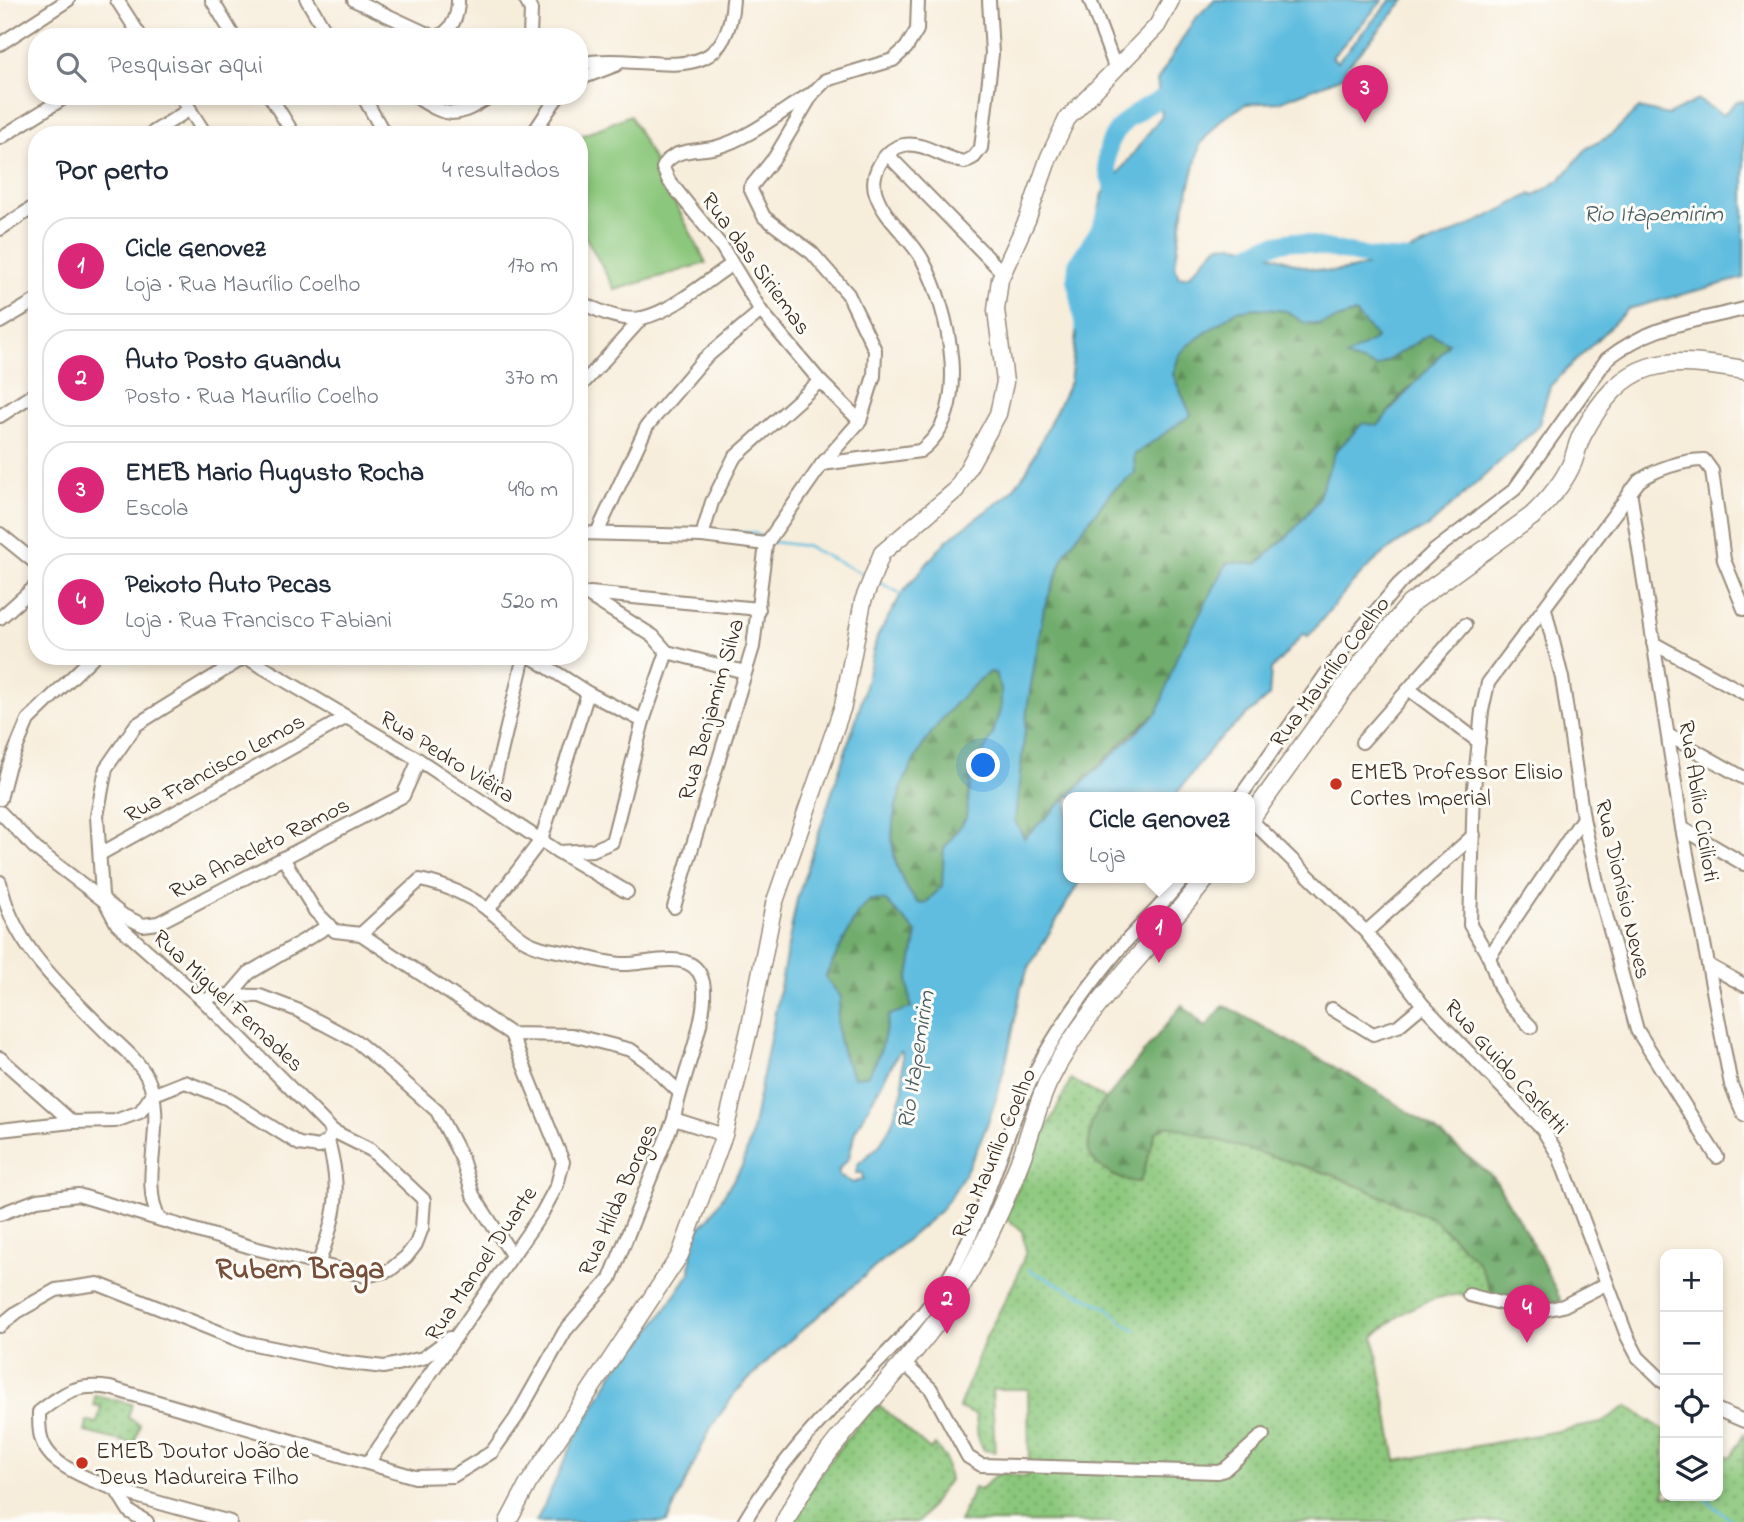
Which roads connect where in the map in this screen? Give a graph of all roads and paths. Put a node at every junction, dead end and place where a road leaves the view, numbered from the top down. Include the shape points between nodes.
1 (68, 0) edge
2 (117, 0) edge
3 (212, 0) edge
4 (307, 0) edge
5 (354, 0) edge
6 (458, 0) edge
7 (526, 0) edge
8 (733, 0) edge
9 (918, 0) edge
10 (989, 0) edge
11 (1090, 0) edge
12 (1171, 0) edge
13 (135, 28) edge
14 (229, 28) edge
15 (324, 28) edge
16 (416, 28) edge
17 (451, 28) edge
18 (530, 28) edge
19 (0, 44) edge
20 (588, 62) edge
21 (622, 63) junction
22 (1115, 67) junction
23 (588, 76) edge
24 (813, 93) junction
25 (53, 105) edge
26 (187, 105) edge
27 (276, 105) edge
28 (368, 105) edge
29 (428, 105) edge
30 (476, 105) edge
31 (552, 105) edge
32 (190, 109) junction
33 (163, 126) edge
34 (200, 126) edge
35 (288, 126) edge
36 (380, 126) edge
37 (538, 126) edge
38 (0, 138) edge
39 (888, 155) junction
40 (28, 211) edge
41 (0, 229) edge
42 (731, 265) junction
43 (1002, 272) junction
44 (28, 305) edge
45 (588, 305) edge
46 (1744, 309) edge
47 (761, 310) junction
48 (642, 317) junction
49 (0, 322) edge
50 (1744, 370) edge
51 (588, 378) edge
52 (820, 381) junction
53 (28, 398) edge
54 (0, 416) edge
55 (859, 421) junction
56 (822, 464) junction
57 (1630, 491) junction
58 (588, 533) edge
59 (597, 533) junction
60 (0, 534) edge
61 (702, 536) junction
62 (766, 544) junction
63 (28, 557) edge
64 (28, 593) edge
65 (588, 593) edge
66 (588, 596) edge
67 (1545, 609) junction
68 (1744, 609) edge
69 (759, 610) junction
70 (0, 618) edge
71 (1465, 625) dead end
72 (1653, 643) junction
73 (667, 652) junction
74 (85, 665) edge
75 (232, 665) edge
76 (259, 665) edge
77 (522, 665) edge
78 (544, 665) edge
79 (745, 672) junction
80 (1315, 688) junction
81 (1410, 690) junction
82 (588, 693) junction
83 (1744, 693) edge
84 (1332, 704) junction
85 (347, 717) junction
86 (643, 721) junction
87 (1668, 735) junction
88 (1362, 742) dead end
89 (1479, 742) junction
90 (419, 760) junction
91 (1744, 778) edge
92 (493, 786) dead end
93 (1243, 792) edge
94 (0, 799) edge
95 (1255, 812) edge
96 (0, 813) edge
97 (1583, 818) junction
98 (1255, 824) edge
99 (1682, 828) junction
100 (1474, 835) junction
101 (541, 840) junction
102 (557, 851) junction
103 (102, 853) junction
104 (283, 859) junction
105 (1744, 864) edge
106 (0, 882) edge
107 (1183, 888) edge
108 (627, 892) dead end
109 (102, 897) junction
110 (674, 907) dead end
111 (488, 909) junction
112 (330, 925) junction
113 (1366, 932) junction
114 (361, 934) junction
115 (1489, 957) junction
116 (1708, 965) junction
117 (1744, 985) edge
118 (231, 994) junction
119 (205, 1002) junction
120 (1423, 1005) junction
121 (1332, 1009) dead end
122 (1531, 1027) dead end
123 (512, 1034) junction
124 (0, 1058) edge
125 (678, 1091) junction
126 (152, 1095) junction
127 (1744, 1115) edge
128 (674, 1119) junction
129 (72, 1122) junction
130 (0, 1130) edge
131 (723, 1135) junction
132 (330, 1136) junction
133 (1717, 1157) dead end
134 (0, 1214) edge
135 (159, 1219) junction
136 (512, 1255) junction
137 (319, 1262) junction
138 (1606, 1284) junction
139 (1469, 1295) dead end
140 (0, 1326) edge
141 (458, 1331) junction
142 (905, 1364) junction
143 (1660, 1378) edge
144 (1723, 1412) edge
145 (1744, 1420) edge
146 (1263, 1435) dead end
147 (368, 1463) junction
148 (115, 1488) junction
149 (147, 1522) edge
150 (230, 1522) edge
151 (508, 1522) edge
152 (744, 1522) edge
153 (785, 1522) edge

1 - 19 street
2 - 13 street
3 - 14 street
4 - 15 street
5 - 16 street
6 - 17 street
7 - 18 street
8 - 21 street via 728,35 721,48 700,62
9 - 24 street via 917,30 906,48 892,60 827,80
10 - 39 street via 992,54 981,148 965,162 915,144 903,145
11 - 22 street
12 - 22 street via 1157,26
20 - 21 street
21 - 23 street
22 - 43 street via 1067,120
24 - 42 street, Rua das Siriemas via 754,130 719,147 679,154 663,168
24 - 55 street via 775,157 750,188 764,217 811,253 848,294 870,334 874,376
25 - 38 street
26 - 32 street
27 - 35 street
28 - 36 street
29 - 30 street via 453,115
31 - 37 street
32 - 33 street
32 - 34 street
39 - 43 street
39 - 56 street via 875,174 875,193 921,257 936,290 954,376 951,405 942,428 920,450
40 - 41 street
42 - 47 street, Rua das Siriemas
42 - 48 street via 670,305
43 - 131 street via 996,310 1003,399 956,489 877,562 863,601 843,706 774,904
44 - 49 street
45 - 48 street via 624,317
46 - 80 street via 1664,327 1607,359 1514,490 1399,584
47 - 52 street, Rua das Siriemas
47 - 59 street via 704,359 647,426
48 - 51 street
50 - 84 main road, Rua Maurílio Coelho via 1706,363 1665,363 1649,365 1620,384 1581,436 1563,481 1549,500 1410,604
52 - 55 street, Rua das Siriemas
52 - 61 street via 734,458 712,502
53 - 54 street
55 - 56 street, Rua Benjamim Silva
56 - 62 street, Rua Benjamim Silva
57 - 67 street
57 - 68 street via 1648,474 1698,460 1707,463 1712,471 1724,560
57 - 72 street, Rua Abílio Cicilioti
58 - 59 street
59 - 61 street
60 - 63 street
61 - 62 street
62 - 69 street, Rua Benjamim Silva
64 - 70 street
65 - 69 street
66 - 73 street via 653,636
67 - 89 street via 1488,683
67 - 97 street, Rua Dionísio Neves via 1562,678
69 - 79 street, Rua Benjamim Silva
71 - 81 street
72 - 83 street
72 - 87 street, Rua Abílio Cicilioti
73 - 79 street
73 - 86 street
74 - 94 street via 28,720
75 - 103 street via 136,725 106,768 97,816
76 - 85 street, Rua Pedro Viêira
77 - 92 street
78 - 82 street
79 - 110 street, Rua Benjamim Silva
80 - 84 street
80 - 93 street
81 - 88 street
81 - 89 street
82 - 86 street
82 - 101 street
84 - 95 main road, Rua Maurílio Coelho
85 - 90 street, Rua Pedro Viêira
85 - 103 street, Rua Francisco Lemos
86 - 102 street via 612,842 593,850
87 - 91 street
87 - 99 street, Rua Abílio Cicilioti
89 - 100 street
90 - 101 street, Rua Pedro Viêira
90 - 104 street, Rua Anacleto Ramos via 403,796
96 - 109 street, Rua Anacleto Ramos via 36,849
97 - 115 street
97 - 133 street, Rua Dionísio Neves via 1637,1030
98 - 113 street, Rua Guido Carletti
99 - 105 street
99 - 116 street, Rua Abílio Cicilioti
100 - 113 street
100 - 115 street via 1470,925
101 - 102 street, Rua Pedro Viêira
101 - 111 street
102 - 108 street, Rua Pedro Viêira
103 - 109 street
104 - 109 street, Rua Anacleto Ramos via 158,923 143,925
104 - 112 street via 315,911
106 - 126 street via 5,904 40,966 133,1059
107 - 142 main road, Rua Maurílio Coelho via 1072,1039 1036,1109 1007,1196 976,1257 950,1303
107 - 152 street via 1091,985 1037,1069 950,1274 891,1349 778,1469
109 - 119 street, Rua Miguel Fernades via 117,924
111 - 114 street via 443,884 420,880
111 - 125 street, Rua Hilda Borges via 521,941 547,949 620,964 688,962 702,978 703,1000 699,1031
112 - 114 street
112 - 118 street via 249,972
113 - 120 street, Rua Guido Carletti
114 - 123 street
115 - 122 street via 1510,1005
116 - 117 street
116 - 127 street, Rua Abílio Cicilioti via 1731,1085
118 - 119 street via 213,995
118 - 136 street via 260,996 356,1041 437,1111 462,1159 472,1195
119 - 132 street, Rua Miguel Fernades
120 - 121 street via 1398,1027 1373,1034
120 - 138 street, Rua Guido Carletti via 1544,1130 1559,1156
123 - 125 street via 572,1035 631,1050
123 - 136 street, Rua Manoel Duarte via 563,1162 542,1213
124 - 129 street
125 - 128 street, Rua Hilda Borges
126 - 129 street via 140,1112 115,1121
126 - 132 street via 185,1082 226,1098 299,1144 319,1147
126 - 135 street via 156,1125 151,1203
128 - 131 street
128 - 147 street, Rua Hilda Borges via 610,1279 565,1331 516,1419 492,1452 453,1476 415,1477
129 - 130 street
131 - 151 street via 680,1255 528,1484
132 - 137 street via 338,1192
132 - 137 street via 371,1150 424,1200 416,1244 390,1270 366,1276
134 - 135 street via 37,1200 78,1195
135 - 137 street
136 - 141 street, Rua Manoel Duarte
138 - 139 street via 1563,1306 1535,1312
138 - 143 street, Rua Guido Carletti via 1638,1357
140 - 141 street via 56,1290 98,1284 244,1342 341,1362 383,1367 423,1358
141 - 147 street, Rua Manoel Duarte
142 - 146 street via 931,1389 968,1457 981,1465 1218,1472
142 - 153 main road, Rua Maurílio Coelho via 817,1467
144 - 145 street
147 - 148 street, Rua Hilda Borges via 86,1384 59,1396 39,1412 40,1437 50,1455 72,1473
148 - 149 street via 130,1513
148 - 150 street

